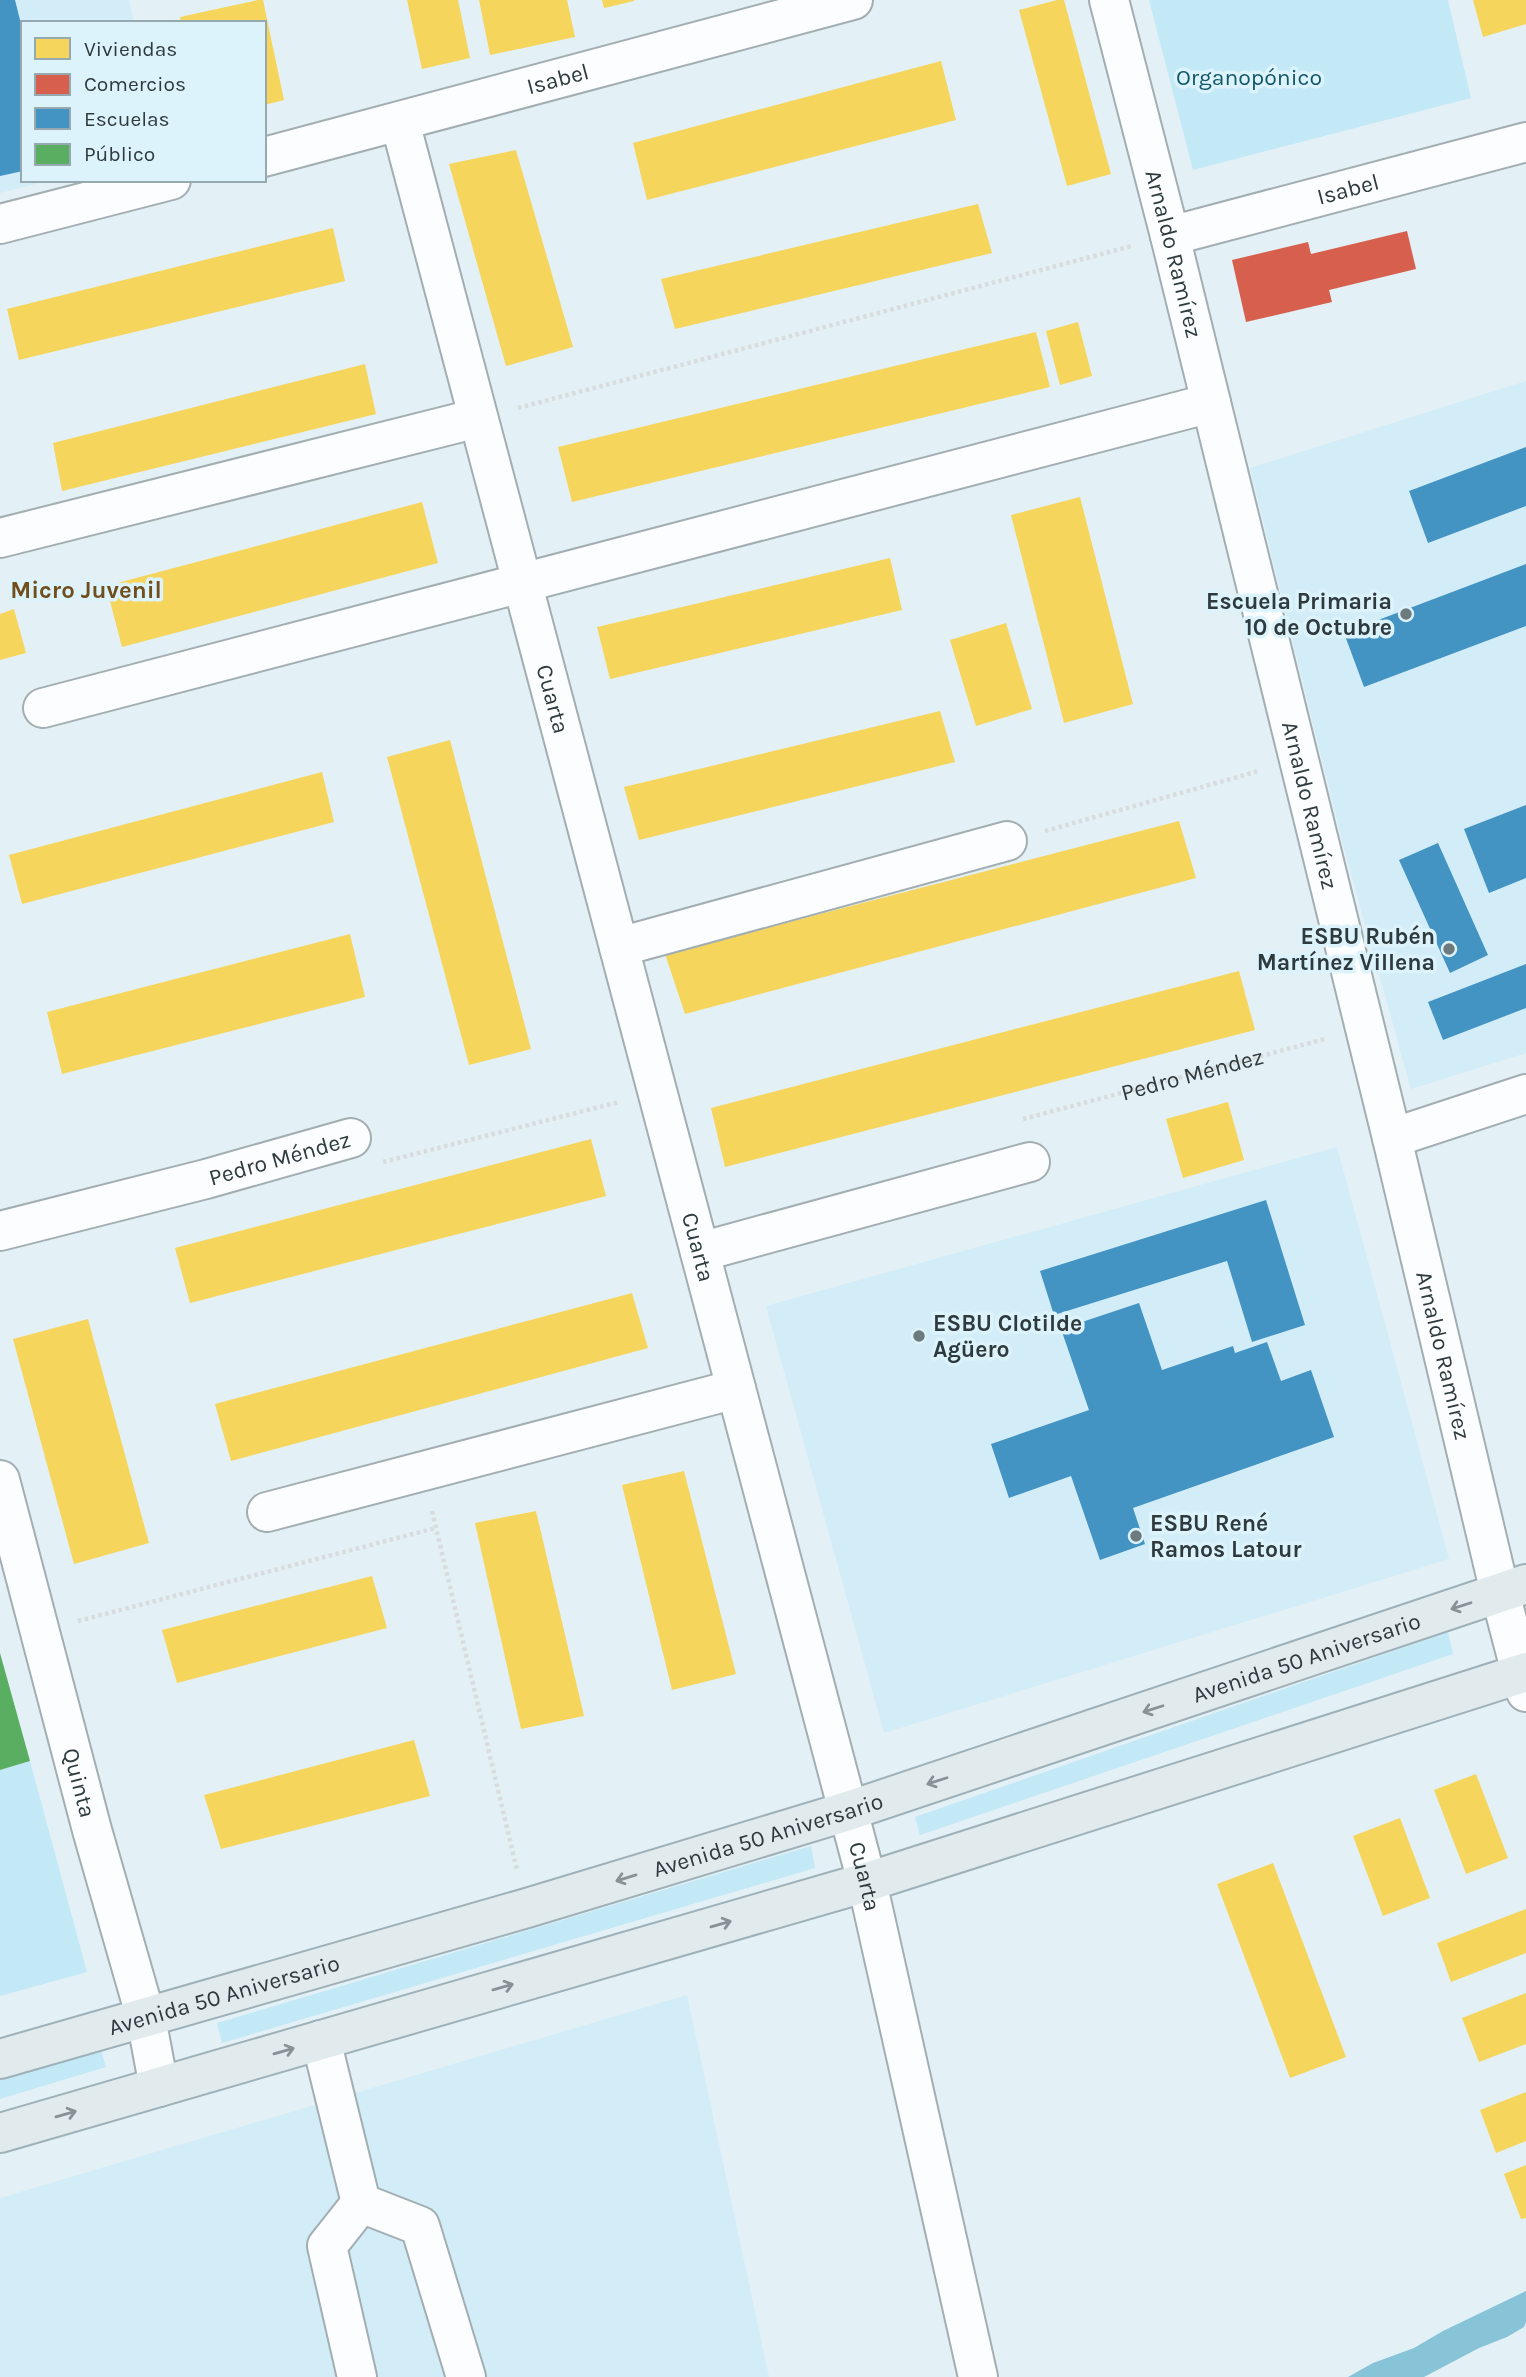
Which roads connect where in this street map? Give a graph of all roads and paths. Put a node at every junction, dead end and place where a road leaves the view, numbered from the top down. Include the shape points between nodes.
1 (853, 0) edge
2 (1109, 0) edge
3 (400, 122) junction
4 (1526, 142) edge
5 (266, 156) edge
6 (163, 182) edge
7 (0, 224) edge
8 (1170, 236) junction
9 (1211, 403) junction
10 (478, 418) junction
11 (0, 538) edge
12 (523, 582) junction
13 (43, 708) dead end
14 (1299, 760) junction
15 (1007, 841) joint
16 (619, 947) junction
17 (1366, 1029) junction
18 (657, 1092) junction
19 (1526, 1094) edge
20 (1018, 1121) dead end
21 (351, 1138) joint
22 (1392, 1138) junction
23 (1030, 1162) dead end
24 (0, 1231) edge
25 (700, 1252) junction
26 (736, 1389) junction
27 (422, 1471) junction
28 (0, 1480) edge
29 (267, 1512) dead end
30 (436, 1528) junction
31 (1513, 1588) edge
32 (40, 1631) junction
33 (1524, 1679) edge
34 (848, 1811) junction
35 (867, 1882) junction
36 (527, 1908) junction
37 (146, 2018) junction
38 (321, 2040) junction
39 (0, 2059) edge
40 (159, 2087) junction
41 (0, 2133) edge
42 (362, 2203) junction
43 (357, 2377) edge
44 (466, 2377) edge
45 (978, 2377) edge

1 - 3 street, Isabel
2 - 8 street, Arnaldo Ramírez
3 - 5 street, Isabel
3 - 10 street, Cuarta
4 - 8 street, Isabel
6 - 7 street
8 - 9 street, Arnaldo Ramírez
8 - 10 path
9 - 12 street
9 - 14 street, Arnaldo Ramírez
10 - 11 street
10 - 12 street, Cuarta
12 - 13 street
12 - 16 street, Cuarta
14 - 15 path
14 - 17 street, Arnaldo Ramírez
15 - 16 street
16 - 18 street, Cuarta
17 - 20 path, Pedro Méndez
17 - 22 street, Arnaldo Ramírez
18 - 21 path, Pedro Méndez via 356,1169
18 - 25 street, Cuarta
19 - 22 street
21 - 24 street, Pedro Méndez
22 - 31 street, Arnaldo Ramírez
23 - 25 street
25 - 26 street, Cuarta
26 - 27 street
26 - 34 street, Cuarta
27 - 29 street
27 - 30 path
28 - 32 street, Quinta
30 - 32 path
30 - 36 path
31 - 33 street, Arnaldo Ramírez
31 -> 34 main road, Avenida 50 Aniversario
32 - 37 street, Quinta
33 - 35 main road
34 - 35 street, Cuarta
34 -> 36 main road, Avenida 50 Aniversario
38 -> 35 main road
35 - 45 street, Cuarta
36 - 37 main road, Avenida 50 Aniversario
37 - 39 main road, Avenida 50 Aniversario
37 - 40 street, Quinta
40 -> 38 main road
38 - 42 street
41 -> 40 main road
42 - 43 street via 327,2246
42 - 44 street via 420,2226

